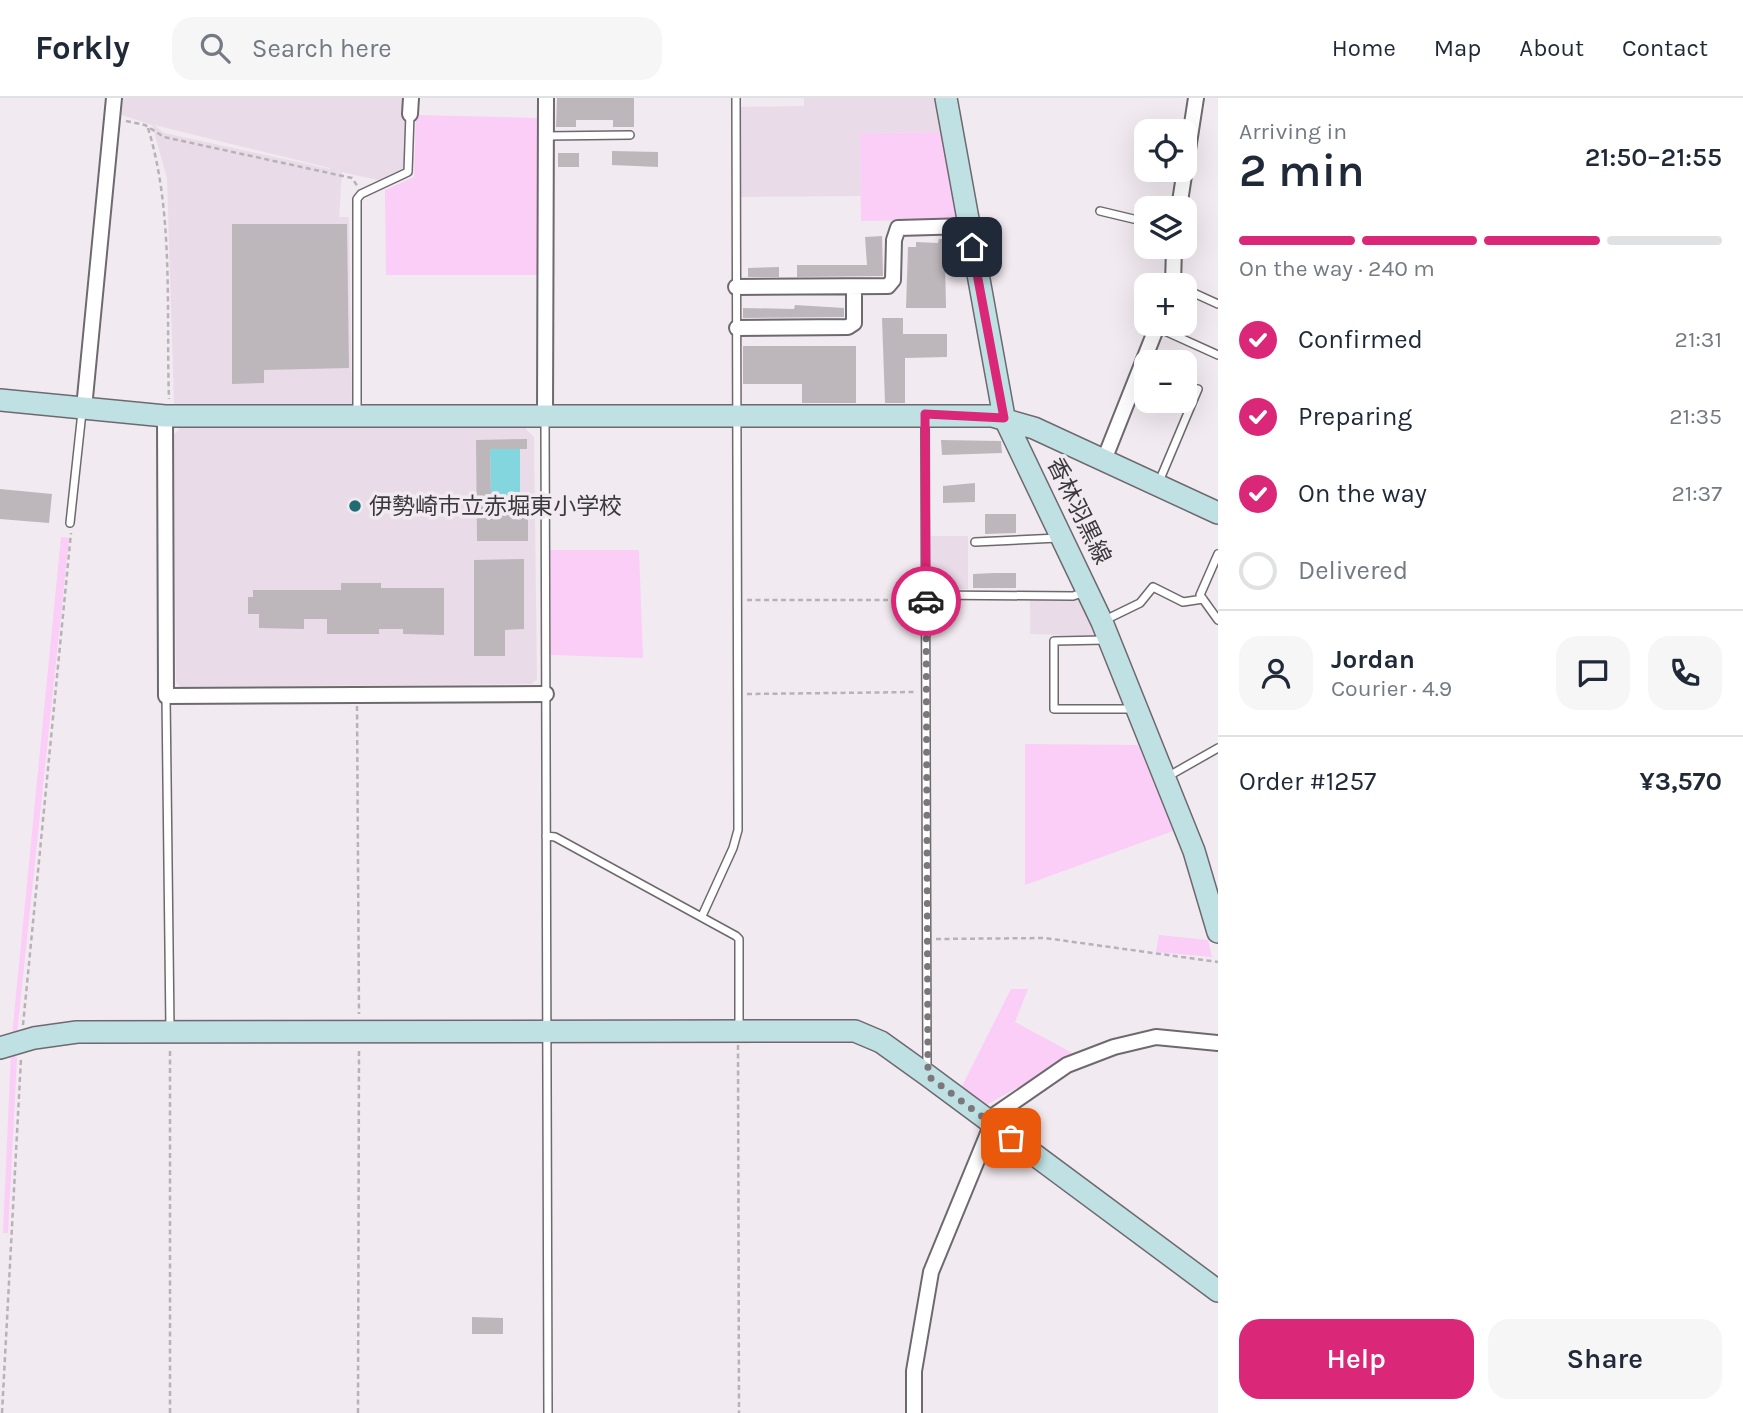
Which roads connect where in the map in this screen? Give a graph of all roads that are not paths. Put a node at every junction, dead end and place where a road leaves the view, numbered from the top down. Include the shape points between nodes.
1 (114, 98) edge
2 (411, 98) edge
3 (546, 98) edge
4 (736, 98) edge
5 (946, 98) edge
6 (1196, 98) edge
7 (410, 114) joint
8 (630, 135) dead end
9 (546, 136) junction
10 (1181, 196) edge
11 (1100, 211) dead end
12 (1134, 219) edge
13 (968, 226) junction
14 (854, 286) junction
15 (736, 287) junction
16 (1197, 295) edge
17 (1218, 304) edge
18 (737, 328) junction
19 (1153, 336) edge
20 (1178, 336) edge
21 (1218, 355) edge
22 (1198, 389) dead end
23 (0, 400) edge
24 (84, 408) junction
25 (925, 414) junction
26 (735, 415) junction
27 (165, 416) junction
28 (357, 416) junction
29 (545, 416) junction
30 (1004, 418) junction
31 (1104, 460) junction
32 (1157, 485) junction
33 (1218, 513) edge
34 (70, 523) road end
35 (1062, 536) junction
36 (975, 542) dead end
37 (1218, 554) edge
38 (1088, 591) junction
39 (926, 597) junction
40 (1203, 599) junction
41 (1218, 620) edge
42 (1105, 631) junction
43 (546, 694) junction
44 (166, 696) junction
45 (1138, 708) junction
46 (1218, 748) edge
47 (1166, 777) junction
48 (546, 836) junction
49 (702, 916) junction
50 (1218, 932) edge
51 (738, 1030) junction
52 (547, 1032) junction
53 (170, 1033) junction
54 (1218, 1043) edge
55 (0, 1048) edge
56 (928, 1076) junction
57 (991, 1123) junction
58 (1218, 1291) edge
59 (548, 1413) edge
60 (914, 1413) edge

1 - 24 street
2 - 7 street
3 - 9 street
4 - 15 lane
5 - 13 street, 香林羽黒線
6 - 10 street
7 - 28 lane via 408,172 361,194 356,208
8 - 9 lane
9 - 29 street
11 - 12 lane
13 - 14 street via 898,228 892,283
13 - 30 street, 香林羽黒線
14 - 15 street
14 - 18 street via 852,326
15 - 18 lane
16 - 17 lane
18 - 26 lane
19 - 31 street
20 - 21 lane
22 - 32 lane
23 - 24 street
24 - 27 street
24 - 34 lane
25 - 26 street
25 - 30 street
25 - 39 lane
26 - 29 street
26 - 49 lane via 738,830
27 - 28 street
27 - 44 street
28 - 29 street
29 - 43 lane
30 - 31 street
30 - 35 street, 香林羽黒線
31 - 32 street
32 - 33 street
35 - 36 lane
35 - 38 street, 香林羽黒線
37 - 40 lane via 1201,589
38 - 39 lane via 1073,596
38 - 42 street, 香林羽黒線
39 - 56 lane
40 - 41 lane
40 - 42 lane via 1183,602 1153,587
42 - 45 street, 香林羽黒線
42 - 45 lane via 1054,641 1054,709
43 - 44 street
43 - 48 lane
44 - 53 lane
45 - 47 street, 香林羽黒線
46 - 47 lane
47 - 50 street, 香林羽黒線
48 - 49 lane
48 - 52 lane
49 - 51 lane via 738,939
51 - 52 street
51 - 56 street via 855,1031 881,1042
52 - 53 street
52 - 59 lane
53 - 55 street via 77,1032
54 - 57 street via 1156,1037 1114,1047 1067,1065 1008,1104
56 - 57 street
57 - 58 street
57 - 60 street via 931,1272 914,1371

